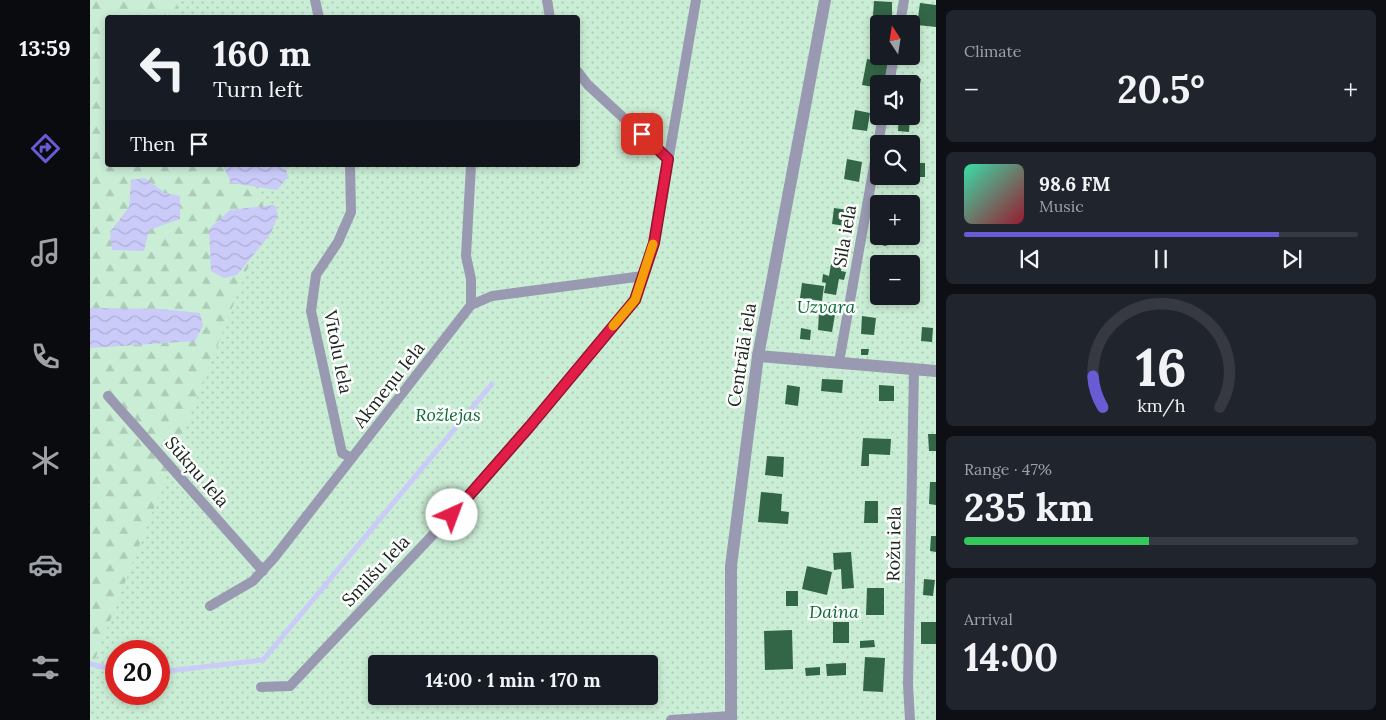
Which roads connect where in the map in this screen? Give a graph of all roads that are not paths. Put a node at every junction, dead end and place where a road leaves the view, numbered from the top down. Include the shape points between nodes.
1 (315, 0) edge
2 (696, 0) edge
3 (825, 0) edge
4 (904, 0) edge
5 (544, 1) edge
6 (318, 15) edge
7 (549, 15) edge
8 (902, 15) edge
9 (580, 75) edge
10 (882, 125) edge
11 (668, 159) junction
12 (350, 167) edge
13 (471, 167) edge
14 (643, 276) junction
15 (471, 306) junction
16 (758, 356) junction
17 (840, 362) junction
18 (914, 369) junction
19 (936, 371) edge
20 (108, 396) dead end
21 (352, 458) junction
22 (262, 571) junction
23 (210, 606) dead end
24 (261, 688) dead end
25 (731, 718) edge
26 (671, 720) edge
27 (910, 720) edge

1 - 6 lane
2 - 11 lane, Smilšu Iela
3 - 16 street, Centrālā iela
4 - 8 lane
5 - 7 lane
9 - 11 lane
10 - 17 lane, Sila iela
11 - 14 lane, Smilšu Iela via 654,243
12 - 21 lane, Vītolu Iela via 351,212 338,242 316,275 311,311 342,453
13 - 15 lane via 466,256 471,279
14 - 15 lane, Akmeņu Iela via 492,296
14 - 24 lane, Smilšu Iela via 635,300 479,486 290,686
15 - 21 lane, Akmeņu Iela
16 - 17 street
16 - 25 street, Centrālā iela via 731,566
17 - 18 street
18 - 19 street
18 - 27 lane, Rožu iela
20 - 22 lane, Sūkņu Iela
21 - 22 lane, Akmeņu Iela
22 - 23 lane, Akmeņu Iela via 253,581
25 - 26 lane

